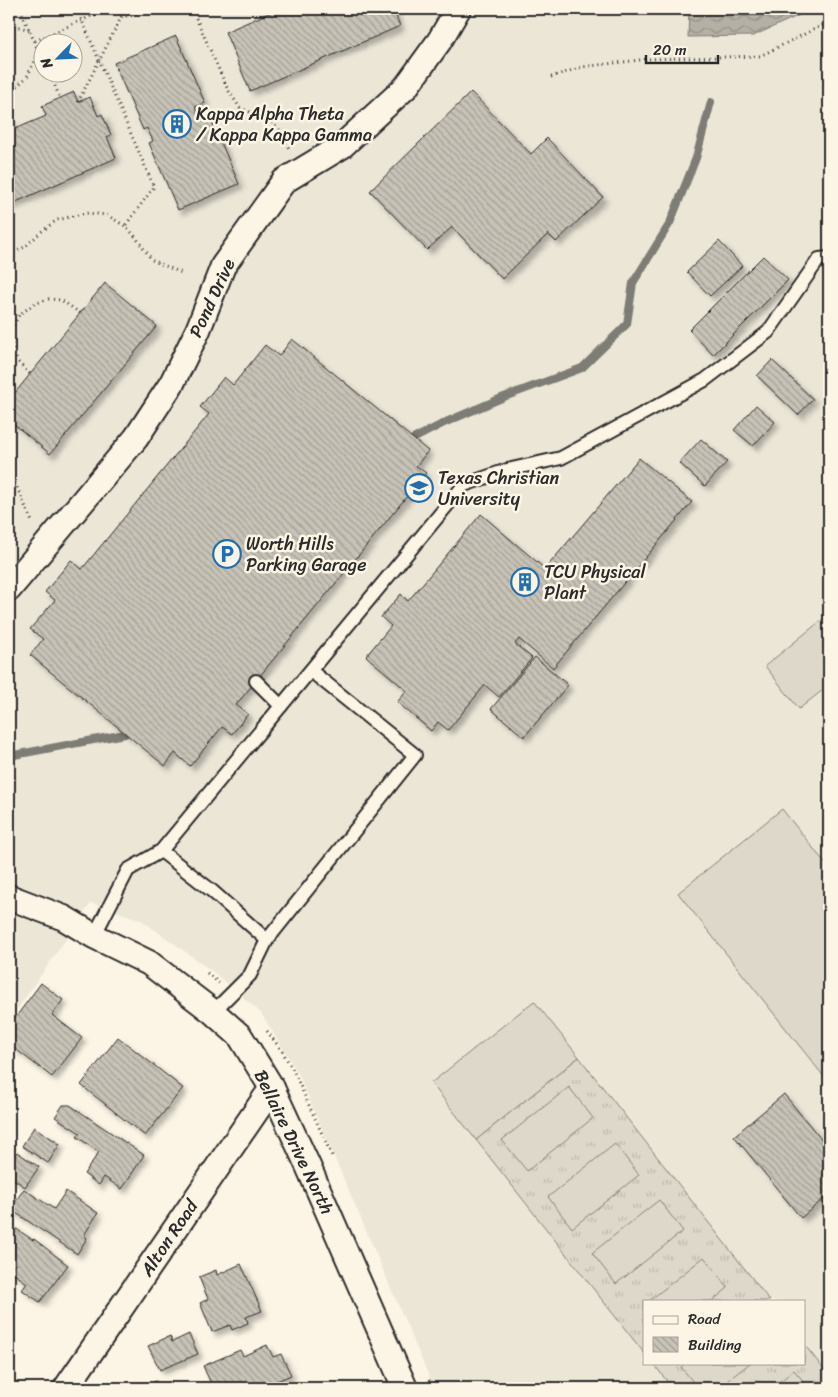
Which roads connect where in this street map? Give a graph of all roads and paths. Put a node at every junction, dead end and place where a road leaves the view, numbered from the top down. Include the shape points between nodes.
1 (20, 9) edge
2 (77, 9) edge
3 (108, 9) edge
4 (113, 9) edge
5 (141, 9) edge
6 (192, 9) edge
7 (458, 9) edge
8 (122, 16) junction
9 (82, 20) junction
10 (829, 22) edge
11 (9, 24) edge
12 (30, 30) junction
13 (55, 32) edge
14 (32, 34) edge
15 (100, 59) junction
16 (32, 66) edge
17 (551, 78) dead end
18 (53, 82) edge
19 (9, 93) edge
20 (60, 98) dead end
21 (78, 102) dead end
22 (290, 152) dead end
23 (125, 226) junction
24 (9, 254) edge
25 (829, 258) edge
26 (184, 274) dead end
27 (80, 313) dead end
28 (9, 334) edge
29 (30, 374) dead end
30 (9, 469) edge
31 (43, 548) junction
32 (9, 588) edge
33 (310, 671) junction
34 (256, 681) dead end
35 (281, 706) junction
36 (161, 851) junction
37 (9, 897) edge
38 (94, 936) junction
39 (267, 940) junction
40 (213, 1012) junction
41 (272, 1088) junction
42 (66, 1388) edge
43 (405, 1388) edge

1 - 12 path
2 - 9 path
3 - 9 path
4 - 8 path
5 - 8 path via 133,16
6 - 22 path via 228,90 240,108 272,123 282,132
7 - 31 street, Pond Drive via 406,87 342,146 284,181 224,266 172,383 146,423
8 - 15 path
9 - 13 path
9 - 15 path
10 - 17 path via 760,56 648,59 582,67
11 - 12 path
12 - 14 path
15 - 21 path
15 - 23 path via 154,187
16 - 19 path
18 - 20 path
23 - 24 path via 107,215 86,213 58,220 25,247
23 - 26 path via 152,260
25 - 33 lane via 819,259 768,332 705,380 561,458 507,470 464,485
27 - 28 path via 62,300 49,299 34,304 19,315
28 - 29 path via 17,360
30 - 31 path
31 - 32 street, Pond Drive
33 - 35 lane
33 - 39 lane via 415,755
34 - 35 lane
35 - 36 lane
36 - 38 lane via 128,870
36 - 39 lane
37 - 38 street, Bellaire Drive North via 64,918
38 - 40 street, Bellaire Drive North via 149,964
39 - 40 lane via 250,975
40 - 41 street, Bellaire Drive North via 240,1036
41 - 42 street, Alton Road
41 - 43 street, Bellaire Drive North

